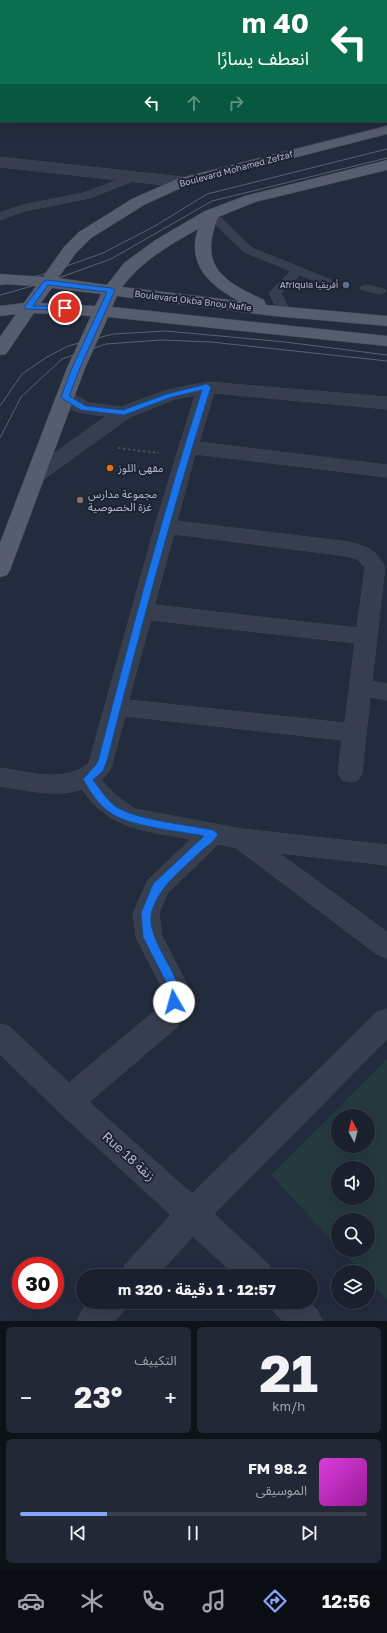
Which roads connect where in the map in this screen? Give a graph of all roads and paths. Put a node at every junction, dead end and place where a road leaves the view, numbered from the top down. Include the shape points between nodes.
1 (387, 130) edge
2 (0, 162) edge
3 (387, 165) edge
4 (134, 177) junction
5 (182, 182) junction
6 (211, 214) junction
7 (0, 217) edge
8 (70, 250) junction
9 (299, 270) junction
10 (0, 277) edge
11 (47, 282) junction
12 (327, 282) dead end
13 (366, 288) dead end
14 (111, 290) junction
15 (380, 291) dead end
16 (28, 308) junction
17 (102, 310) junction
18 (0, 311) edge
19 (279, 311) junction
20 (387, 322) edge
21 (387, 340) edge
22 (0, 350) edge
23 (207, 387) junction
24 (65, 397) junction
25 (387, 403) edge
26 (124, 413) junction
27 (80, 443) junction
28 (187, 452) junction
29 (387, 471) edge
30 (37, 474) junction
31 (165, 526) junction
32 (0, 570) edge
33 (379, 603) edge
34 (141, 611) junction
35 (367, 637) junction
36 (360, 688) junction
37 (387, 692) edge
38 (118, 707) junction
39 (355, 733) junction
40 (350, 773) dead end
41 (0, 777) edge
42 (88, 779) junction
43 (213, 834) junction
44 (242, 839) junction
45 (387, 855) edge
46 (387, 947) edge
47 (387, 1021) edge
48 (0, 1036) edge
49 (68, 1102) junction
50 (194, 1214) junction
51 (143, 1269) edge
52 (251, 1269) edge
53 (104, 1309) edge
54 (293, 1309) edge
55 (93, 1321) edge
56 (306, 1321) edge

1 - 5 main road, Boulevard Mohamed Zefzaf
2 - 4 street
3 - 6 main road via 250,198
4 - 5 street
4 - 7 lane via 86,196 22,208
5 - 8 main road, Boulevard Mohamed Zefzaf via 138,202 85,236
6 - 9 lane via 248,250
6 - 14 main road via 160,244 130,266
6 - 19 main road via 204,233 202,251 209,268 222,284 241,296
8 - 10 main road via 46,264
8 - 11 main road, Boulevard Mohamed Zefzaf
9 - 12 lane
9 - 19 lane via 275,293
10 - 11 main road, Boulevard Okba Bnou Nafie
11 - 14 main road, Boulevard Okba Bnou Nafie
11 - 16 main road, Boulevard Mohamed Zefzaf
13 - 15 lane
14 - 17 main road
14 - 19 main road, Boulevard Okba Bnou Nafie
16 - 17 main road, Boulevard Okba Bnou Nafie
16 - 18 main road, Boulevard Okba Bnou Nafie
16 - 22 main road, Boulevard Mohamed Zefzaf
17 - 21 main road, Boulevard Okba Bnou Nafie
17 - 24 main road
19 - 20 main road, Boulevard Okba Bnou Nafie
23 - 25 street
23 - 26 street via 170,395
23 - 28 street
24 - 26 street via 84,408
24 - 30 main road
26 - 27 street
27 - 28 path
27 - 30 street
28 - 29 street
28 - 31 street
30 - 32 main road
31 - 33 street via 364,554 375,567
31 - 34 street
33 - 35 street
34 - 35 street
34 - 38 street
35 - 36 street
36 - 37 street
36 - 39 street
38 - 39 street
38 - 42 street via 102,761
39 - 40 street
41 - 42 street via 61,784
42 - 43 street via 100,798 115,811 131,818
43 - 44 street
43 - 49 street via 157,887 146,913 149,937 174,986 174,1002 167,1018
44 - 45 street
44 - 46 street
47 - 50 street
48 - 49 street, Rue 18 زنقة
49 - 50 street, Rue 18 زنقة
50 - 51 street
50 - 52 street, Rue 18 زنقة
53 - 55 street
54 - 56 street

